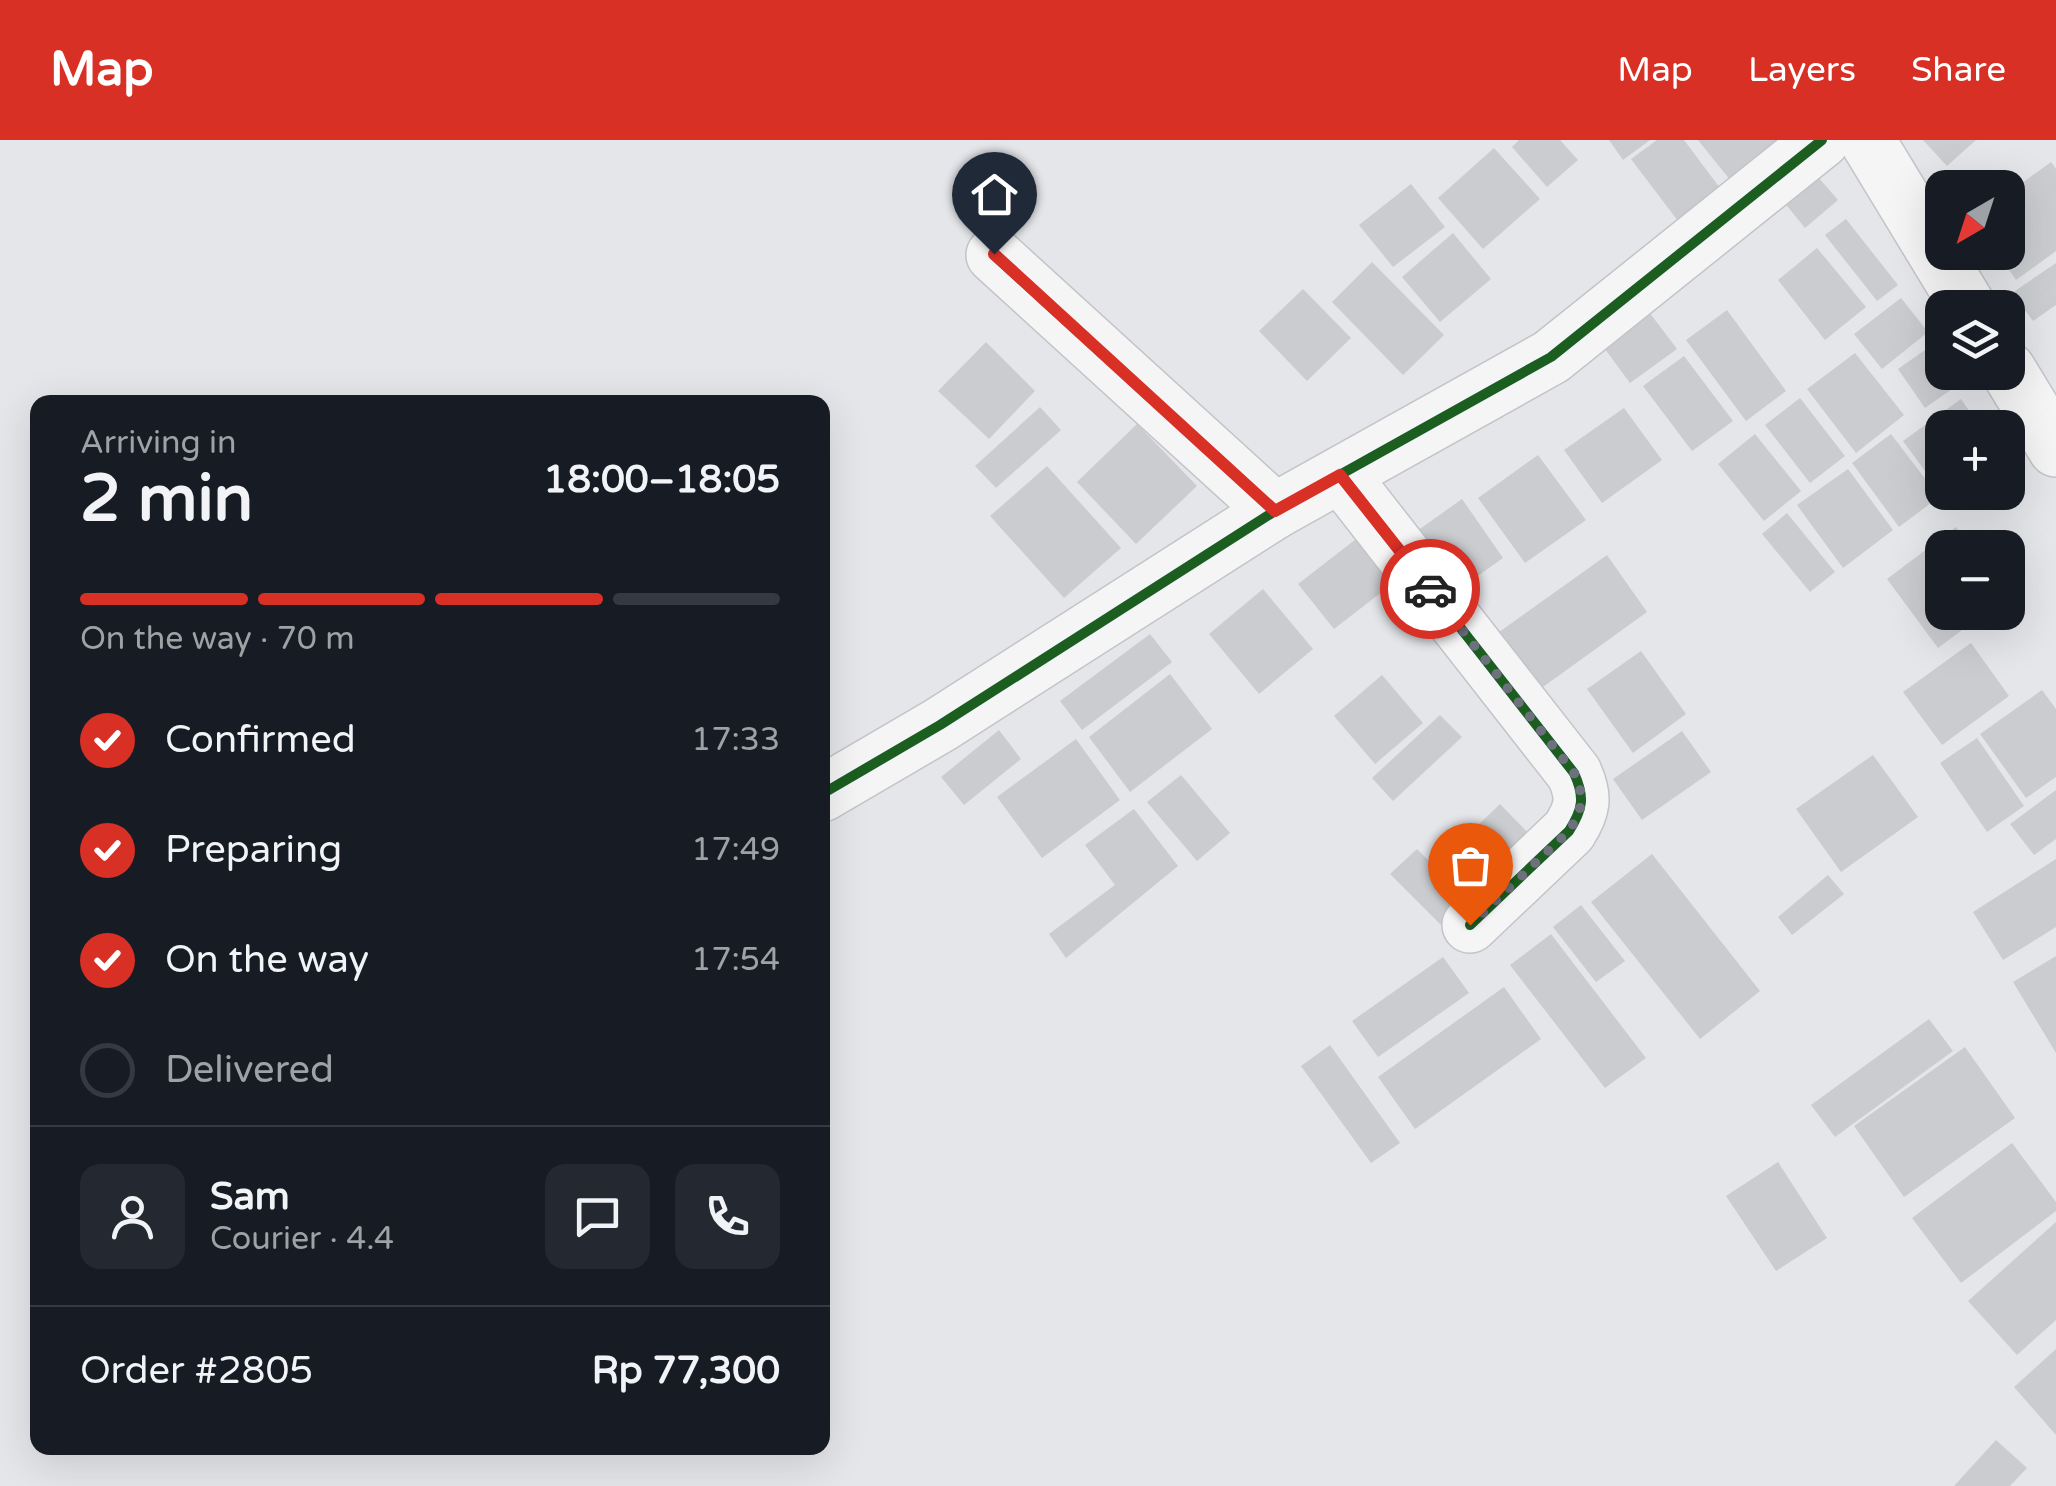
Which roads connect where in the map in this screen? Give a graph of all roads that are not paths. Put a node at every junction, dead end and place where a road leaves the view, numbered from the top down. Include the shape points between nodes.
1 (1822, 140) edge
2 (1867, 140) edge
3 (994, 254) dead end
4 (1958, 290) edge
5 (2020, 390) edge
6 (2056, 450) edge
7 (1340, 475) junction
8 (1275, 511) junction
9 (830, 789) edge
10 (1470, 925) dead end

1 - 7 street via 1551,357
2 - 4 street
3 - 8 street
5 - 6 street
7 - 8 street
7 - 10 street via 1574,773 1583,794 1569,831
8 - 9 street

